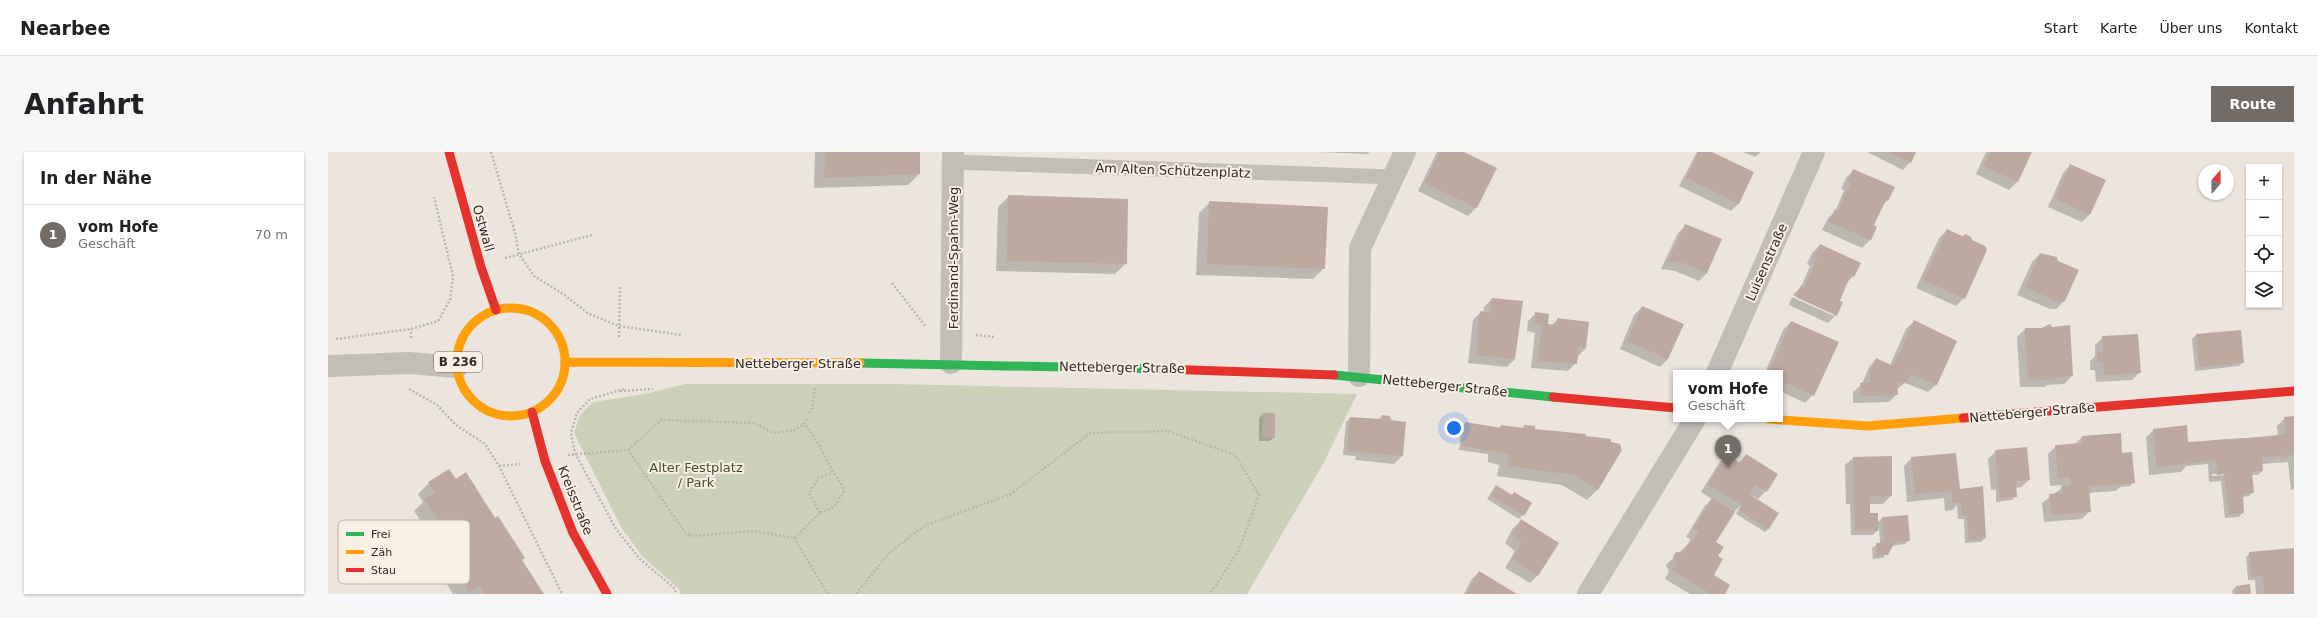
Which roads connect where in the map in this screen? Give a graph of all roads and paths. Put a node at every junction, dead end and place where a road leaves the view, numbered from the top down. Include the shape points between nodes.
1 (449, 152) edge
2 (491, 152) edge
3 (1406, 152) edge
4 (1814, 152) edge
5 (953, 157) edge
6 (1394, 177) junction
7 (433, 195) dead end
8 (592, 235) dead end
9 (518, 254) junction
10 (892, 283) dead end
11 (620, 285) dead end
12 (496, 310) junction
13 (919, 318) dead end
14 (411, 329) junction
15 (328, 340) edge
16 (566, 362) junction
17 (410, 363) junction
18 (952, 363) junction
19 (328, 366) edge
20 (457, 367) junction
21 (1718, 370) edge
22 (1359, 376) junction
23 (816, 380) dead end
24 (618, 391) dead end
25 (2294, 391) edge
26 (1673, 408) edge
27 (532, 412) junction
28 (1783, 420) edge
29 (1694, 422) edge
30 (804, 424) junction
31 (628, 450) junction
32 (575, 453) junction
33 (833, 473) junction
34 (820, 513) junction
35 (794, 538) junction
36 (562, 594) edge
37 (607, 594) edge
38 (676, 594) edge
39 (828, 594) edge
40 (856, 594) edge
41 (1210, 594) edge
42 (1588, 594) edge

1 - 12 street, Ostwall via 481,267
2 - 9 path via 515,233
3 - 6 street
4 - 21 street, Luisenstraße
5 - 6 lane, Am Alten Schützenplatz
5 - 18 street, Ferdinand-Spahn-Weg
6 - 22 street via 1360,248
7 - 14 path via 453,276 450,300 438,321
8 - 9 path
9 - 11 path via 534,276 589,314 619,326
10 - 13 path
12 - 16 street, B 236 via 516,308 536,313 552,325 562,341
12 - 20 street, B 236 via 480,318 466,331 459,348
14 - 15 path
14 - 17 path
16 - 18 street, Netteberger Straße
16 - 27 street, B 236 via 563,378 556,392 546,404
17 - 19 street
17 - 20 street
17 - 36 path via 409,390 437,405 456,425 486,444
18 - 22 street, Netteberger Straße
20 - 27 street, B 236 via 461,383 470,397 483,408 510,415
22 - 26 street, Netteberger Straße
23 - 30 path via 812,408
24 - 32 path via 590,399 577,413 571,433
25 - 28 street, Netteberger Straße via 1868,426
27 - 37 street, Kreisstraße via 545,461 573,532
29 - 42 street
30 - 31 path via 794,430 774,432 754,423 661,420
30 - 33 path via 815,437
31 - 32 path
31 - 35 path via 686,534 692,536 754,531
32 - 38 path via 616,529 639,558 674,588
33 - 34 path via 819,477 809,493
33 - 34 path via 842,481 844,492 834,507
34 - 35 path
35 - 39 path
40 - 41 path via 890,552 926,525 1011,494 1090,433 1168,431 1235,455 1259,495 1239,550

